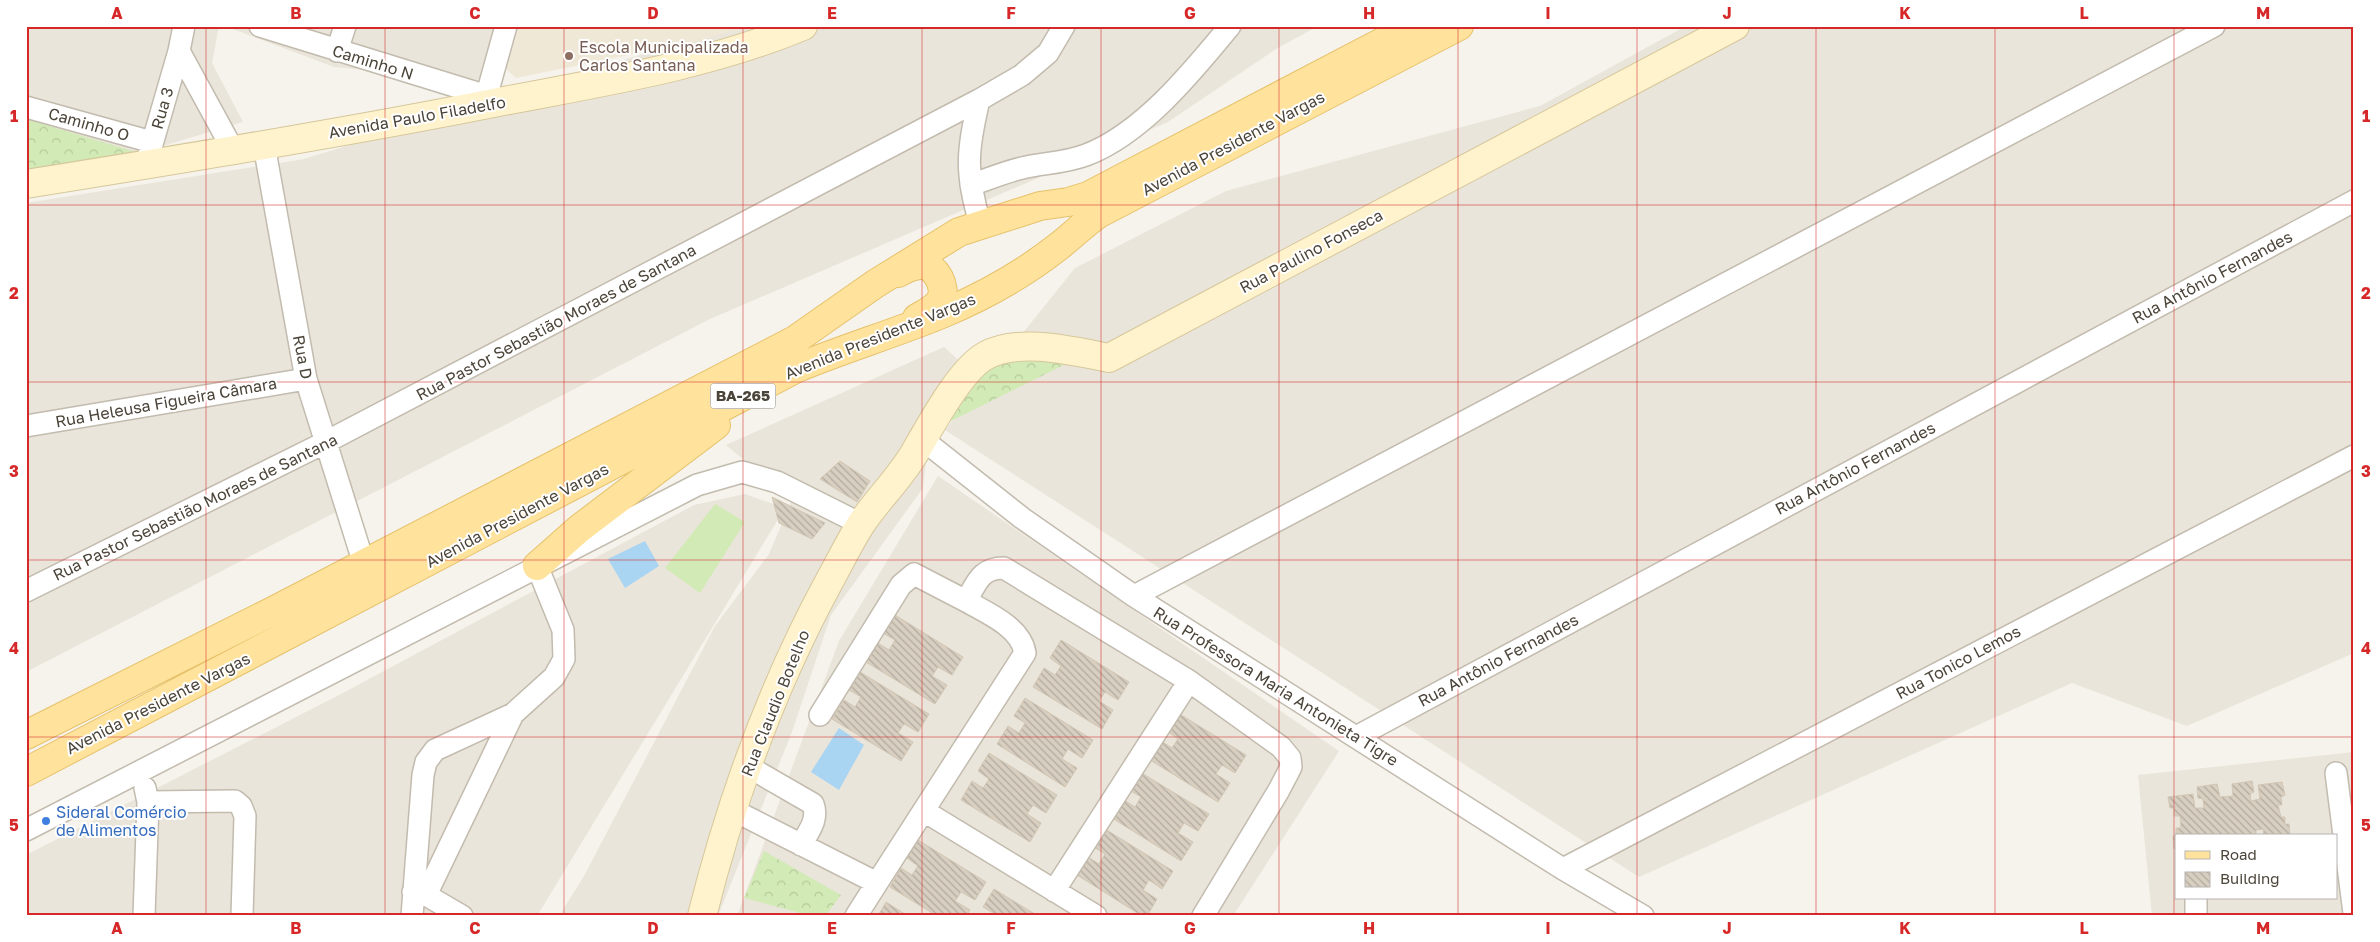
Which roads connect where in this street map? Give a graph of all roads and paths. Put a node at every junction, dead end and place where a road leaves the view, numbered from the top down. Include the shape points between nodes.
1 (184, 26) edge
2 (260, 26) edge
3 (345, 26) edge
4 (506, 26) edge
5 (803, 26) edge
6 (1064, 26) edge
7 (1230, 26) edge
8 (1413, 26) edge
9 (1459, 26) edge
10 (1735, 26) edge
11 (2214, 26) edge
12 (179, 51) junction
13 (337, 51) junction
14 (980, 100) junction
15 (485, 101) junction
16 (26, 107) edge
17 (264, 145) junction
18 (233, 150) junction
19 (149, 153) junction
20 (26, 184) edge
21 (971, 185) junction
22 (2354, 201) edge
23 (980, 223) junction
24 (875, 284) junction
25 (894, 332) junction
26 (306, 379) junction
27 (767, 384) junction
28 (26, 426) edge
29 (326, 442) junction
30 (917, 447) junction
31 (2354, 456) edge
32 (860, 524) junction
33 (364, 564) junction
34 (537, 566) junction
35 (26, 591) edge
36 (1134, 596) junction
37 (966, 601) junction
38 (1189, 681) junction
39 (513, 714) junction
40 (820, 716) dead end
41 (26, 735) edge
42 (1356, 737) junction
43 (748, 767) junction
44 (140, 770) junction
45 (26, 772) edge
46 (2336, 773) dead end
47 (148, 802) junction
48 (733, 810) junction
49 (924, 811) junction
50 (26, 830) edge
51 (800, 845) junction
52 (2342, 866) edge
53 (1562, 869) junction
54 (877, 883) junction
55 (1054, 891) junction
56 (420, 893) junction
57 (2196, 900) edge
58 (2354, 911) edge
59 (144, 916) edge
60 (242, 916) edge
61 (412, 916) edge
62 (462, 916) edge
63 (702, 916) edge
64 (856, 916) edge
65 (1096, 916) edge
66 (1203, 916) edge
67 (1643, 916) edge
68 (2196, 916) edge

1 - 12 street, Rua 3
2 - 13 street, Caminho N
3 - 13 street
4 - 15 street
5 - 15 street, Avenida Paulo Filadelfo via 720,55 648,73
6 - 14 street, Rua Pastor Sebastião Moraes de Santana via 1048,54 1022,75
7 - 21 street via 1163,100 1108,144 1069,161 1022,168
8 - 23 main road, Avenida Presidente Vargas via 1088,196
9 - 25 main road, Avenida Presidente Vargas / BA-265 via 1098,214 1020,273 980,295
10 - 30 street, Rua Paulino Fonseca via 1109,358 1025,347 1005,347 985,356 970,368
11 - 36 street
12 - 18 street, Rua 3
12 - 19 street, Rua 3
13 - 15 street, Caminho N
14 - 21 street via 970,139 968,166
14 - 29 street, Rua Pastor Sebastião Moraes de Santana
15 - 17 street, Avenida Paulo Filadelfo
16 - 19 street, Caminho O
17 - 18 street, Avenida Paulo Filadelfo
17 - 26 street, Rua D
18 - 19 street, Avenida Paulo Filadelfo
19 - 20 street, Avenida Paulo Filadelfo
21 - 23 street
22 - 42 street, Rua Antônio Fernandes
23 - 24 main road, Avenida Presidente Vargas via 932,246
24 - 25 main road via 912,266 924,265 931,268 941,283 941,299 932,309
24 - 33 main road, Avenida Presidente Vargas via 795,340
25 - 27 main road, Avenida Presidente Vargas / BA-265 via 839,350
26 - 28 street, Rua Heleusa Figueira Câmara
26 - 29 street, Rua D
27 - 34 main road via 580,528
27 - 45 main road, Avenida Presidente Vargas / BA-265
29 - 33 street, Rua D
29 - 35 street, Rua Pastor Sebastião Moraes de Santana
30 - 32 street, Rua Claudio Botelho
30 - 36 street, Rua Professora Maria Antonieta Tigre
31 - 53 street, Rua Tonico Lemos
32 - 34 street via 777,482 742,472 697,484
32 - 43 street, Rua Claudio Botelho via 795,646
33 - 41 main road, Avenida Presidente Vargas
34 - 39 street via 563,630 564,659 554,677
34 - 44 street
36 - 42 street, Rua Professora Maria Antonieta Tigre
37 - 38 street via 983,573 993,568 1004,568
37 - 40 street via 924,578 914,574 909,576
37 - 49 street via 1004,624 1023,642 1025,653
38 - 55 street
38 - 66 street via 1281,747 1290,758 1291,767
39 - 56 street
39 - 56 street via 435,750 426,762
42 - 53 street, Rua Professora Maria Antonieta Tigre
43 - 48 street, Rua Claudio Botelho
43 - 51 street via 813,804 816,812 814,821
44 - 47 street
44 - 50 street
46 - 52 street
47 - 59 street
47 - 60 street via 235,801 241,806 245,816
48 - 51 street
48 - 63 street, Rua Claudio Botelho via 718,852
49 - 54 street
49 - 55 street
51 - 54 street
52 - 58 street
53 - 67 street, Rua Professora Maria Antonieta Tigre
54 - 64 street
55 - 65 street
56 - 61 street
56 - 62 street
57 - 68 street

